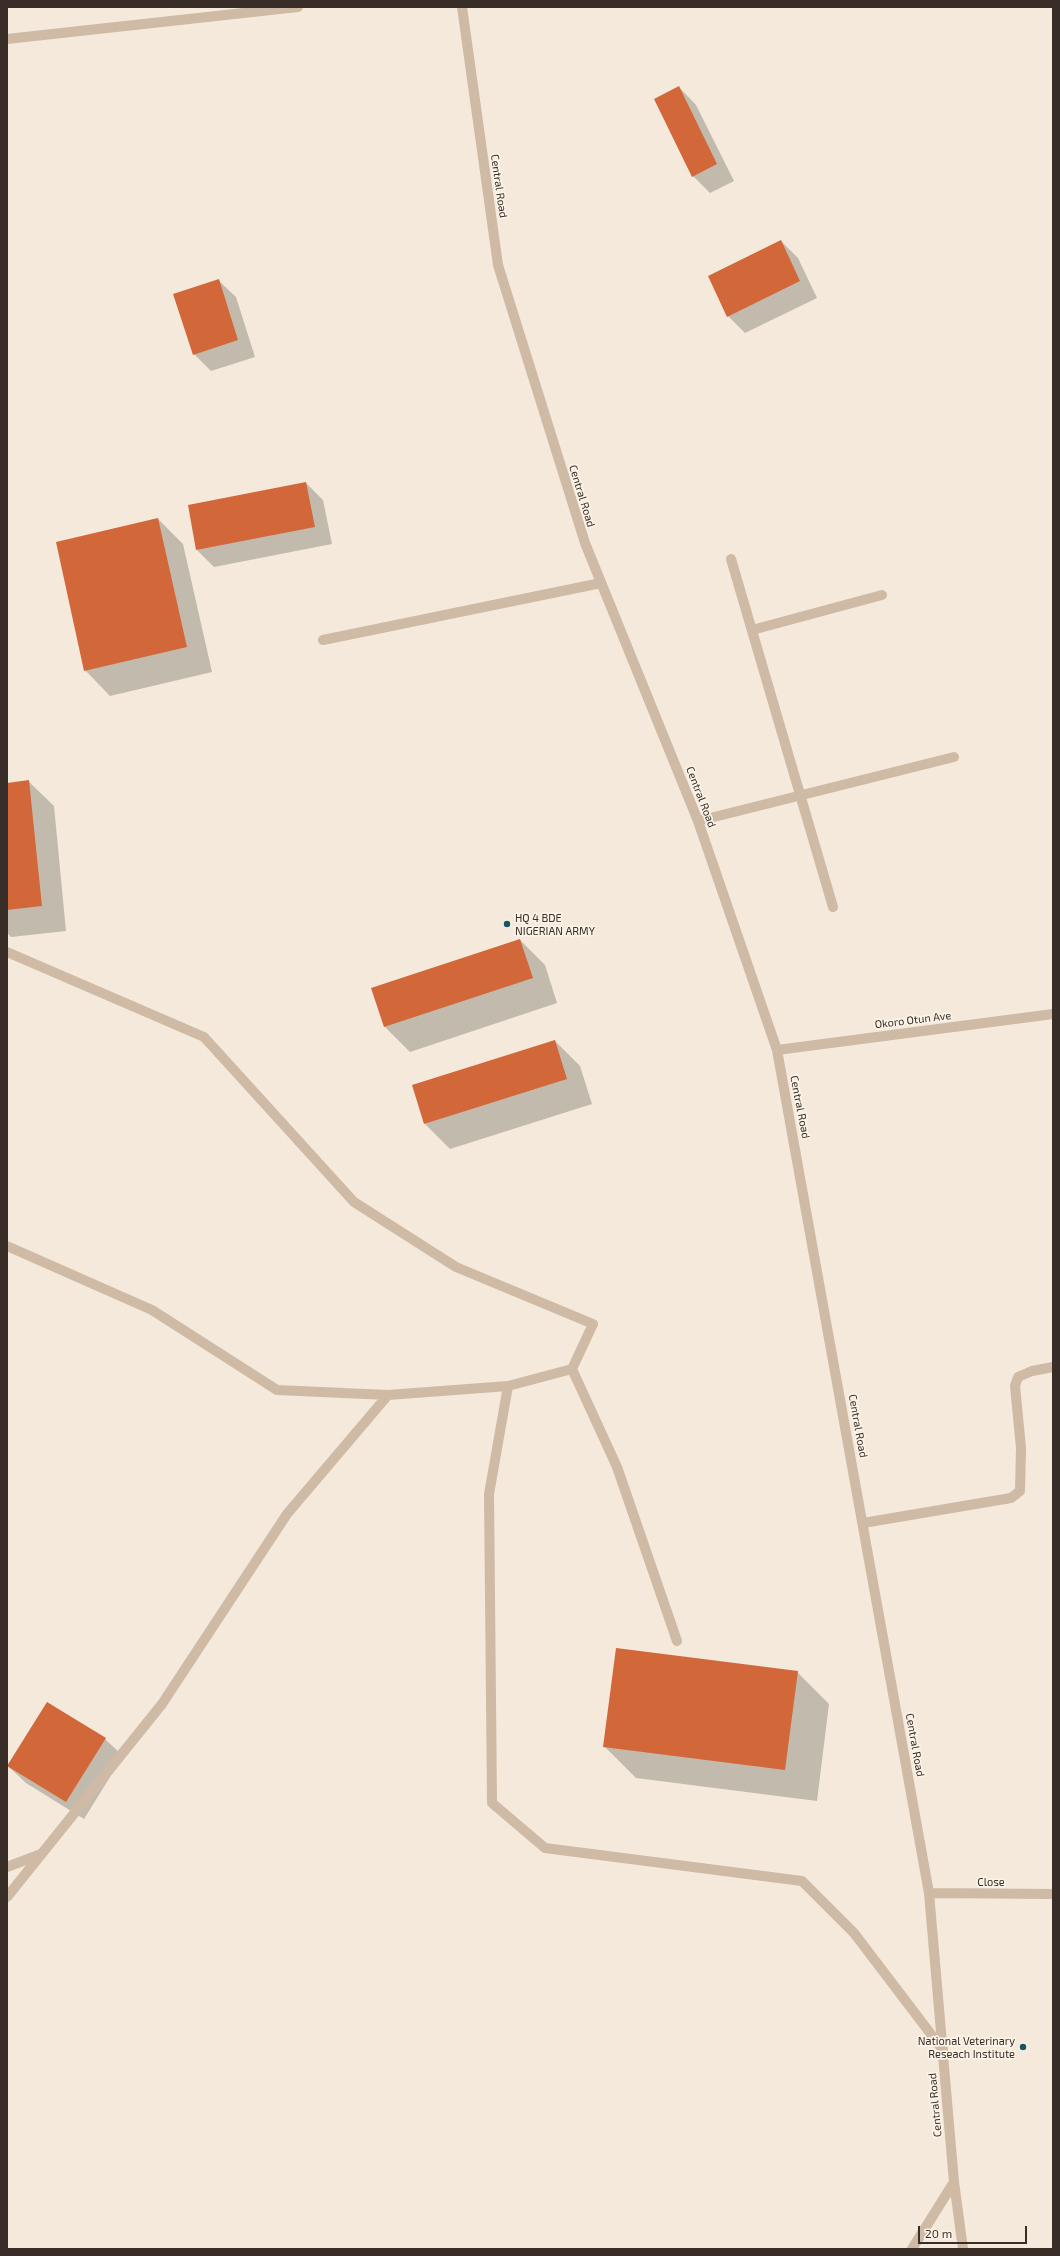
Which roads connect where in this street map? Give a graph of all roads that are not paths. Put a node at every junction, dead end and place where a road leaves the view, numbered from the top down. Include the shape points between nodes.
1 (298, 7) edge
2 (462, 7) edge
3 (7, 39) edge
4 (731, 559) dead end
5 (601, 583) junction
6 (882, 595) dead end
7 (752, 630) junction
8 (323, 640) dead end
9 (954, 757) dead end
10 (802, 796) junction
11 (698, 821) junction
12 (833, 907) dead end
13 (7, 952) edge
14 (1053, 1014) edge
15 (777, 1050) junction
16 (7, 1246) edge
17 (1053, 1367) edge
18 (572, 1369) junction
19 (508, 1386) junction
20 (388, 1395) junction
21 (863, 1523) junction
22 (677, 1641) dead end
23 (43, 1853) junction
24 (7, 1867) edge
25 (929, 1893) junction
26 (1053, 1894) edge
27 (7, 1898) edge
28 (942, 2050) junction
29 (954, 2182) junction
30 (912, 2249) edge
31 (963, 2249) edge

1 - 3 street
2 - 5 street, Central Road via 498,266 585,544
4 - 7 street
5 - 8 street
5 - 11 street, Central Road
6 - 7 street
7 - 10 street
9 - 10 street
10 - 11 street
10 - 12 street
11 - 15 street, Central Road
13 - 18 street via 204,1037 354,1202 456,1267 593,1324
14 - 15 street, Okoro Otun Ave
15 - 21 street, Central Road
16 - 20 street via 152,1310 277,1390
17 - 21 street via 1018,1377 1015,1386 1021,1448 1020,1491 1011,1498
18 - 19 street
18 - 22 street via 617,1467
19 - 20 street
19 - 28 street via 489,1494 492,1803 545,1848 802,1881 854,1933
20 - 23 street via 288,1514 162,1704
21 - 25 street, Central Road
23 - 24 street
23 - 27 street
25 - 26 street, Close
25 - 28 street, Central Road
28 - 29 street, Central Road
29 - 30 street
29 - 31 street, Central Road

